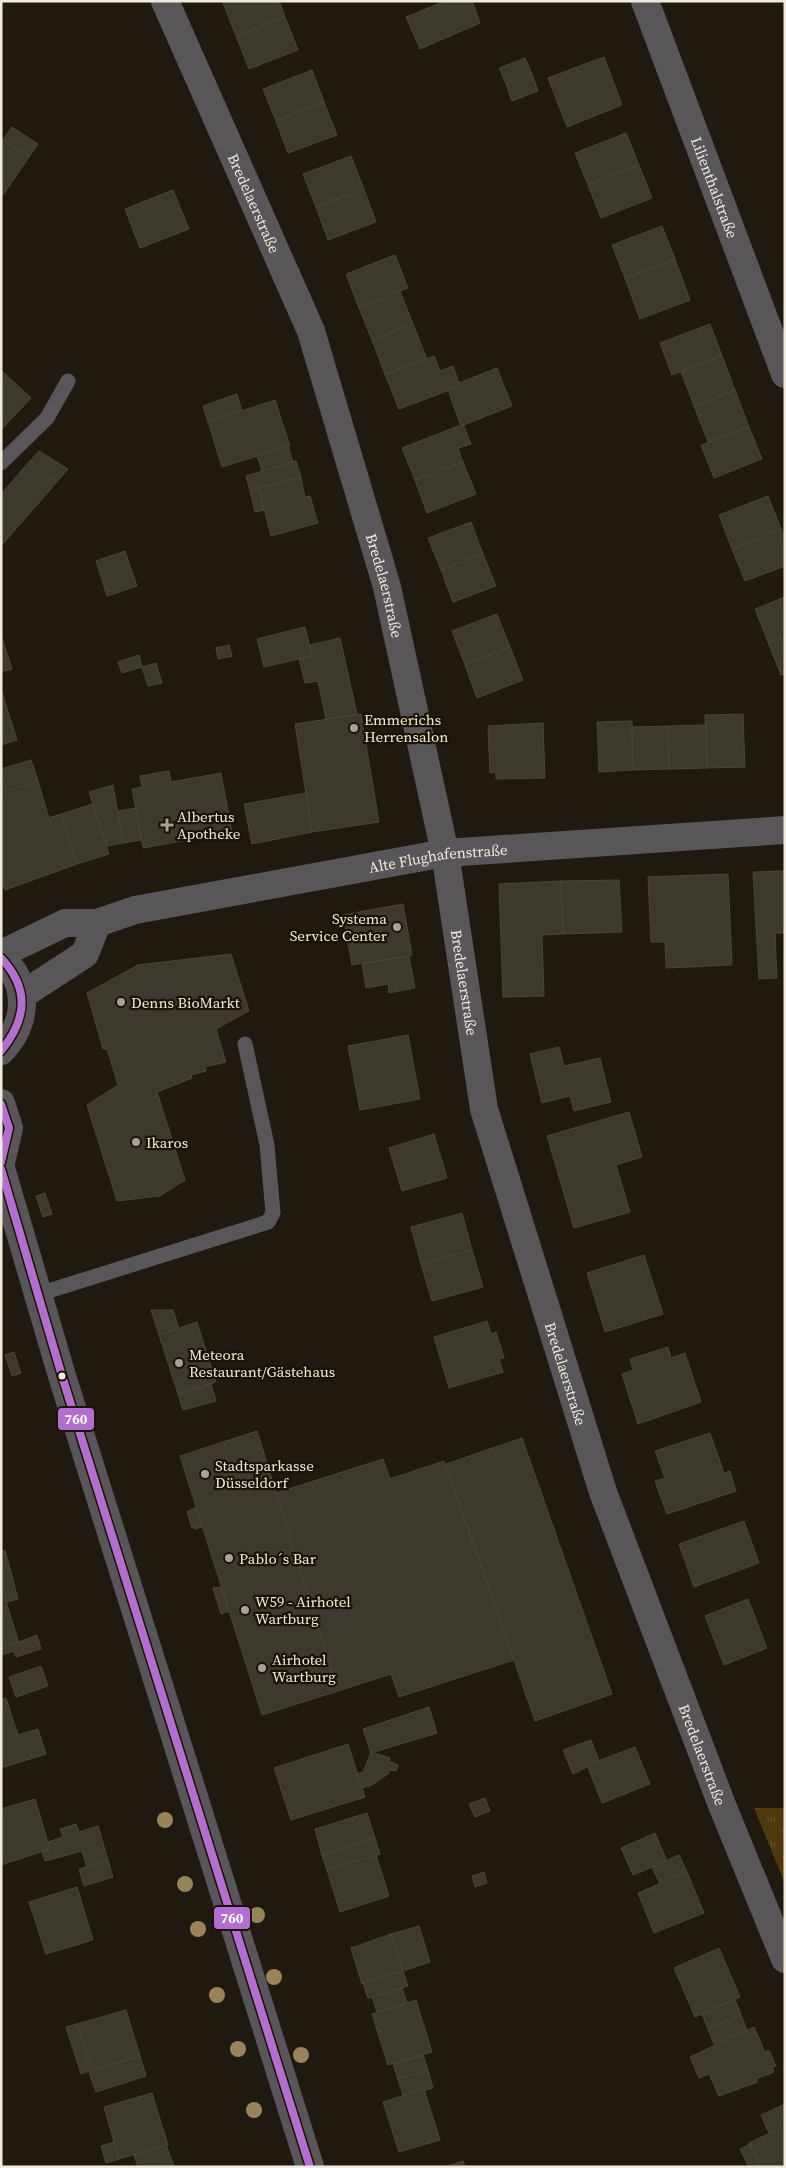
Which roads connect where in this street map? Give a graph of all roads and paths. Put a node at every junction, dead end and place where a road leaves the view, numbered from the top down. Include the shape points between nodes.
1 (165, 1) edge
2 (645, 1) edge
3 (785, 374) edge
4 (68, 381) dead end
5 (1, 463) edge
6 (785, 830) edge
7 (445, 853) junction
8 (97, 923) junction
9 (1, 956) edge
10 (22, 995) junction
11 (245, 1044) dead end
12 (1, 1051) edge
13 (1, 1102) edge
14 (1, 1163) edge
15 (1, 1168) edge
16 (39, 1294) junction
17 (785, 1959) edge
18 (310, 2167) edge

1 - 7 street, Bredelaerstraße via 311,331 387,587
2 - 3 street, Lilienthalstraße
4 - 5 lane via 47,418
6 - 7 street, Alte Flughafenstraße
7 - 8 street, Alte Flughafenstraße via 135,910
7 - 17 street, Bredelaerstraße via 489,1126 603,1492 722,1805
8 - 9 street, Alte Flughafenstraße via 65,923
8 - 10 street via 85,954
9 - 10 street via 14,973
10 - 12 street via 19,1026
11 - 16 lane via 267,1145 273,1214 268,1222
13 - 14 street via 9,1128
15 - 16 street
16 - 18 street

